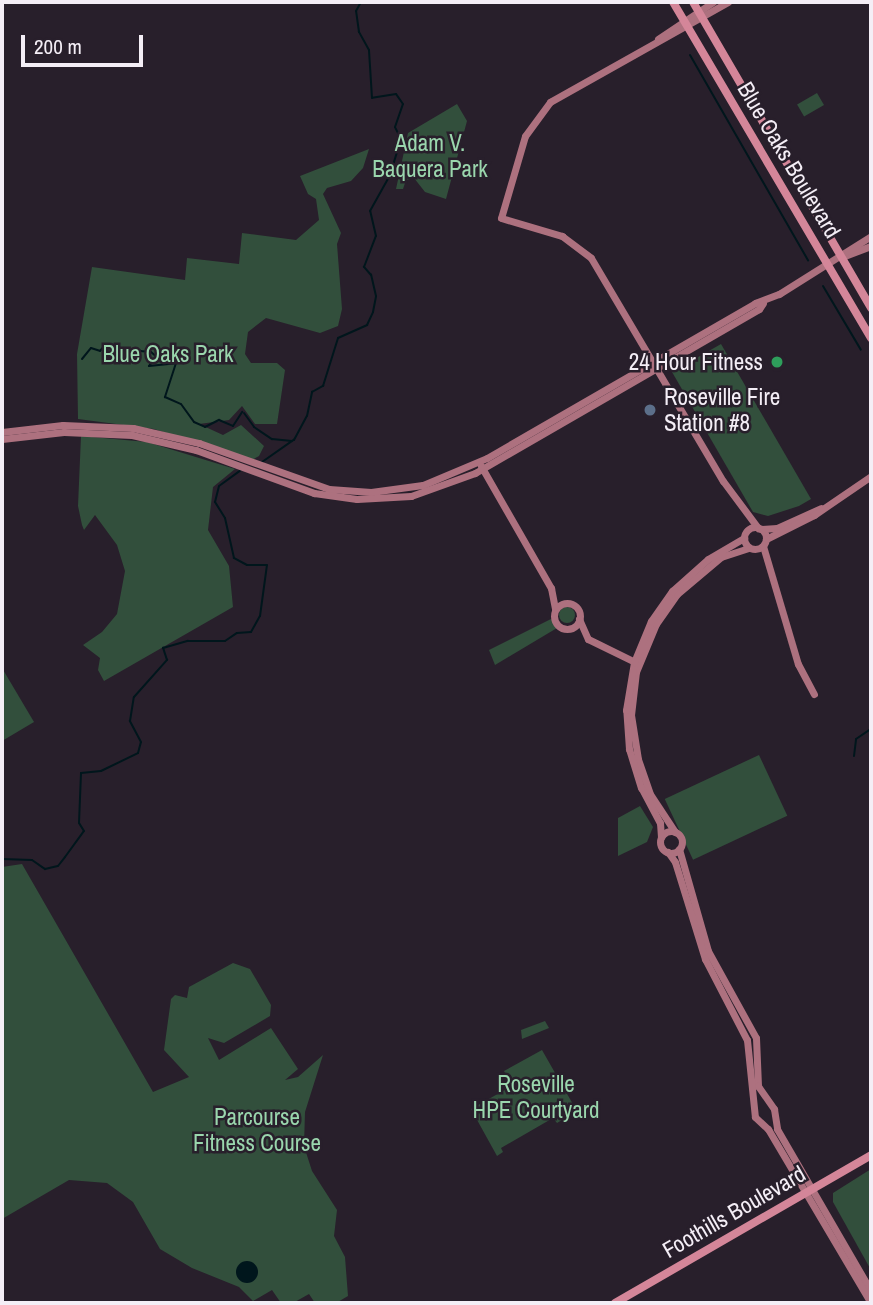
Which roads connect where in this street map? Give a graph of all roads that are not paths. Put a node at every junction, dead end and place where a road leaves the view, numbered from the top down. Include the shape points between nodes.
1 (673, 2) edge
2 (693, 2) edge
3 (713, 2) edge
4 (729, 2) edge
5 (700, 14) junction
6 (685, 23) junction
7 (871, 236) edge
8 (871, 246) edge
9 (842, 257) junction
10 (829, 265) junction
11 (871, 309) edge
12 (871, 338) edge
13 (656, 365) junction
14 (2, 432) edge
15 (2, 439) edge
16 (480, 465) junction
17 (871, 477) edge
18 (723, 481) junction
19 (868, 484) edge
20 (821, 508) junction
21 (757, 527) junction
22 (744, 536) junction
23 (764, 542) junction
24 (751, 549) junction
25 (764, 562) junction
26 (551, 588) junction
27 (567, 603) junction
28 (555, 609) junction
29 (579, 619) junction
30 (570, 628) junction
31 (636, 663) junction
32 (814, 694) dead end
33 (674, 832) junction
34 (661, 837) junction
35 (679, 849) junction
36 (668, 852) junction
37 (721, 988) junction
38 (743, 1015) junction
39 (744, 1031) junction
40 (770, 1103) junction
41 (754, 1110) junction
42 (774, 1116) junction
43 (761, 1122) junction
44 (871, 1155) edge
45 (810, 1190) junction
46 (871, 1290) edge
47 (615, 1303) edge
48 (871, 1303) edge

1 - 6 main road, Blue Oaks Boulevard
2 - 5 main road, Blue Oaks Boulevard
3 - 5 street
4 - 5 street
5 - 6 street
5 - 9 main road, Blue Oaks Boulevard
6 - 10 main road, Blue Oaks Boulevard
6 - 13 street via 563,93 539,114 525,136 501,218 554,233 585,251
7 - 9 street
8 - 9 street
9 - 10 street
9 - 11 main road, Blue Oaks Boulevard
10 - 12 main road, Blue Oaks Boulevard
10 - 13 street
13 - 16 street
13 - 18 street
14 - 16 street via 63,425 133,428 316,486 371,492 437,481
15 - 16 street via 64,432 124,434 177,444 314,494 364,499 429,492
16 - 26 street
17 - 19 street
18 - 21 street
18 - 22 street
19 - 20 street
20 - 21 street via 777,528
20 - 23 street
21 - 22 street
21 - 23 street
22 - 24 street
22 - 31 street via 708,559 673,591 651,621
23 - 24 street
23 - 25 street
24 - 25 street
24 - 31 street via 731,552 689,582 661,616
25 - 32 street via 798,664
26 - 27 street
26 - 28 street
27 - 28 street
27 - 29 street via 576,606
28 - 30 street via 557,625
29 - 30 street
29 - 31 street via 588,639
30 - 31 street via 599,652
31 - 33 street via 631,715 638,759 650,794
31 - 34 street via 626,710 629,749 640,789 660,823
33 - 34 street
33 - 35 street via 681,839
34 - 36 street
35 - 36 street
35 - 38 street via 705,942
36 - 37 street via 698,941
37 - 38 street
37 - 39 street
38 - 39 street
38 - 40 street via 756,1038 758,1086
39 - 41 street
40 - 41 street via 760,1102
40 - 42 street
41 - 43 street
42 - 43 street
42 - 45 street
43 - 45 street
44 - 45 main road, Foothills Boulevard
45 - 46 street
45 - 47 main road, Foothills Boulevard
45 - 48 street

